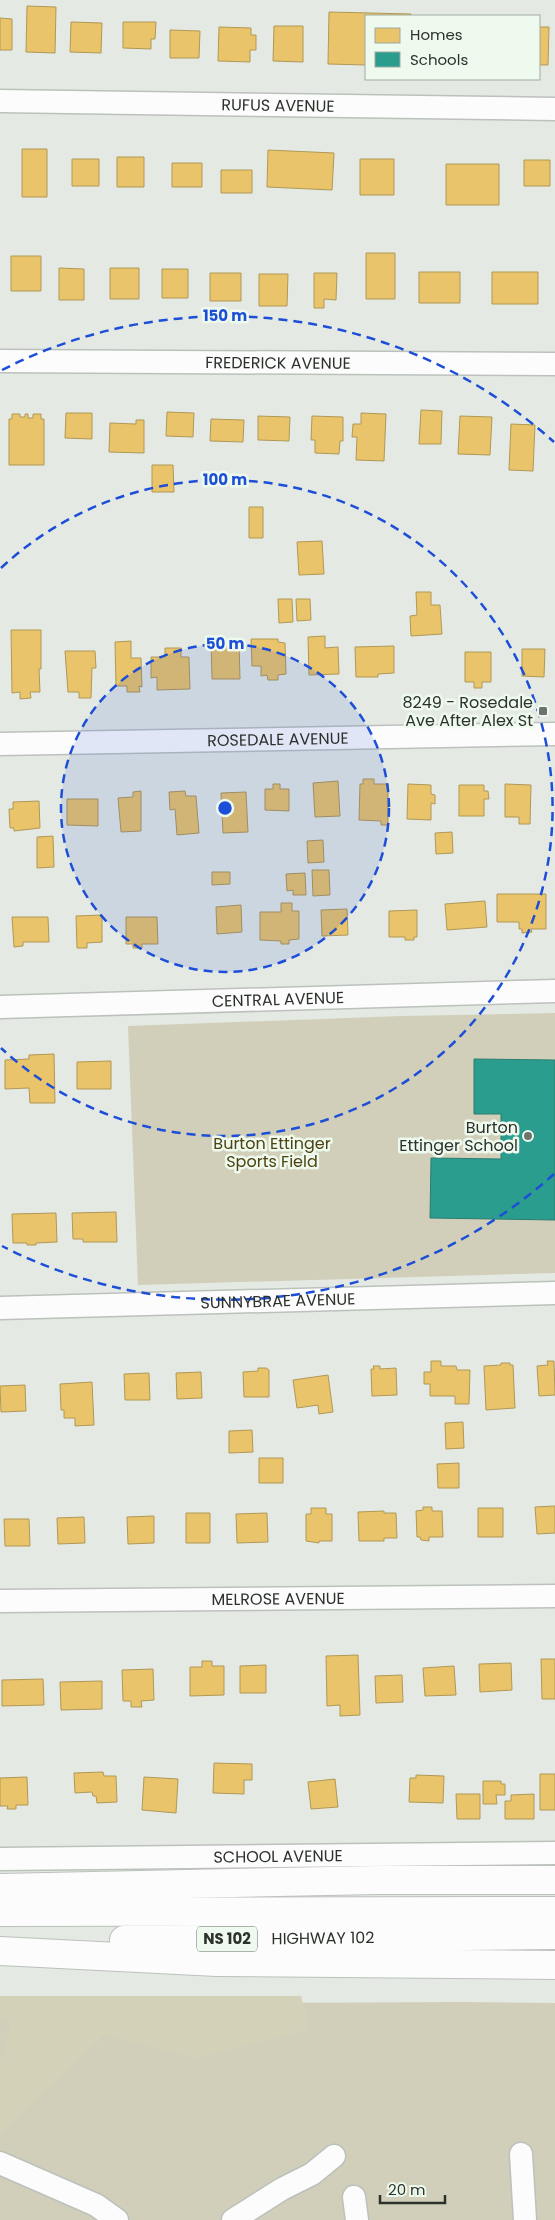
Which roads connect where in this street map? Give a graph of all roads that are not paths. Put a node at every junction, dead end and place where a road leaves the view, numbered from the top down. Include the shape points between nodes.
1 (0, 101) edge
2 (555, 109) edge
3 (0, 361) edge
4 (555, 364) edge
5 (555, 734) edge
6 (0, 744) edge
7 (555, 991) edge
8 (0, 1007) edge
9 (555, 1293) edge
10 (0, 1308) edge
11 (555, 1596) edge
12 (0, 1601) edge
13 (555, 1853) edge
14 (0, 1859) edge
15 (555, 1880) edge
16 (0, 1888) edge
17 (555, 1911) edge
18 (0, 1912) edge
19 (555, 1935) edge
20 (0, 1942) edge
21 (0, 1951) edge
22 (555, 1965) edge
23 (521, 2154) dead end
24 (334, 2156) dead end
25 (0, 2163) edge
26 (354, 2198) dead end
27 (117, 2220) edge
28 (233, 2220) edge
29 (357, 2220) edge
30 (525, 2220) edge

1 - 2 street, RUFUS AVENUE
3 - 4 street, FREDERICK AVENUE
5 - 6 street, ROSEDALE AVENUE
7 - 8 street, CENTRAL AVENUE
9 - 10 street, SUNNYBRAE AVENUE
11 - 12 street, MELROSE AVENUE
13 - 14 street, SCHOOL AVENUE
15 - 16 highway via 377,1880
17 - 18 highway, HIGHWAY 102 / NS 102
19 - 20 highway, HIGHWAY 102 / NS 102
21 - 22 highway via 218,1962
23 - 30 street
24 - 28 street via 312,2174
25 - 27 street via 96,2204
26 - 29 street

